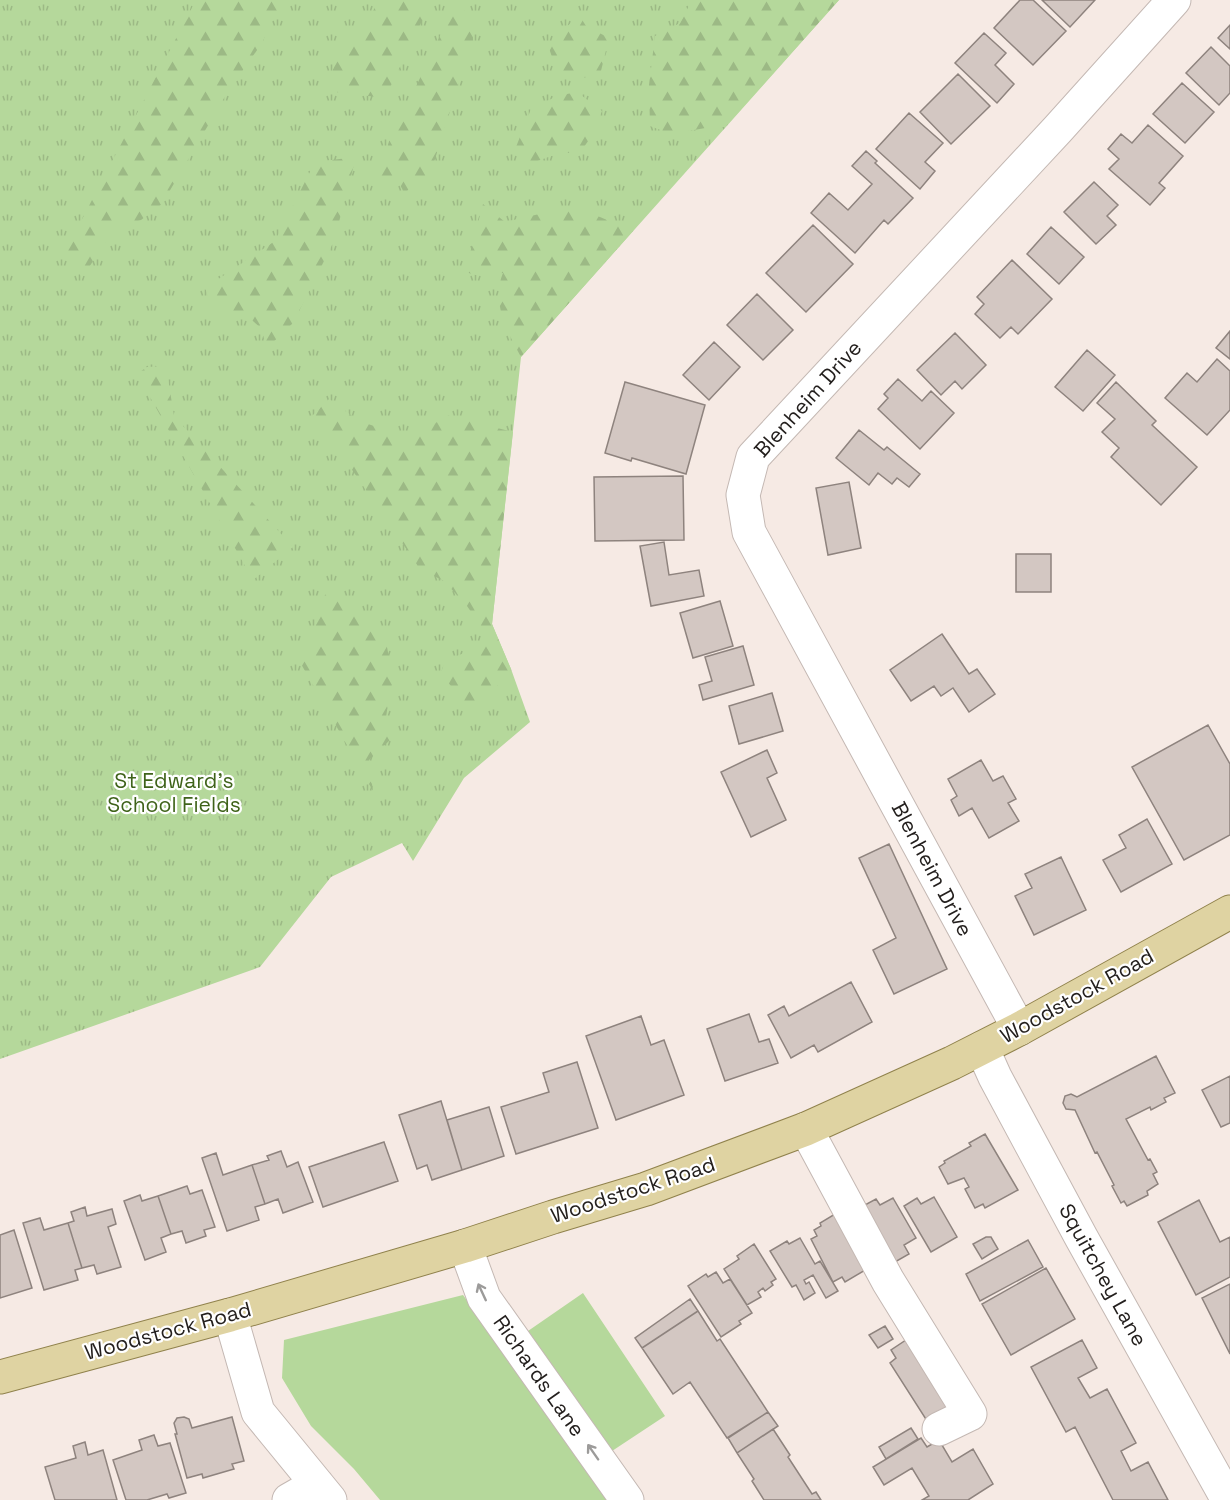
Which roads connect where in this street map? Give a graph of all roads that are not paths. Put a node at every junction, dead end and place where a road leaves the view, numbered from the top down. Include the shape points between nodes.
1 (1174, 0) edge
2 (1230, 912) edge
3 (1019, 1029) junction
4 (982, 1048) junction
5 (806, 1129) junction
6 (465, 1246) junction
7 (230, 1315) junction
8 (0, 1377) edge
9 (939, 1430) dead end
10 (324, 1492) edge
11 (289, 1500) edge
12 (627, 1500) edge
13 (1228, 1500) edge

1 - 3 street, Blenheim Drive via 753,457 743,495 749,532
2 - 3 main road, Woodstock Road
3 - 4 main road, Woodstock Road
4 - 5 main road, Woodstock Road
4 - 13 street, Squitchey Lane via 1081,1237
5 - 6 main road, Woodstock Road via 646,1189
5 - 9 street via 888,1281 970,1414
6 - 7 main road, Woodstock Road
12 -> 6 street, Richards Lane via 484,1298
7 - 8 main road, Woodstock Road
7 - 10 street via 258,1412
10 - 11 street

